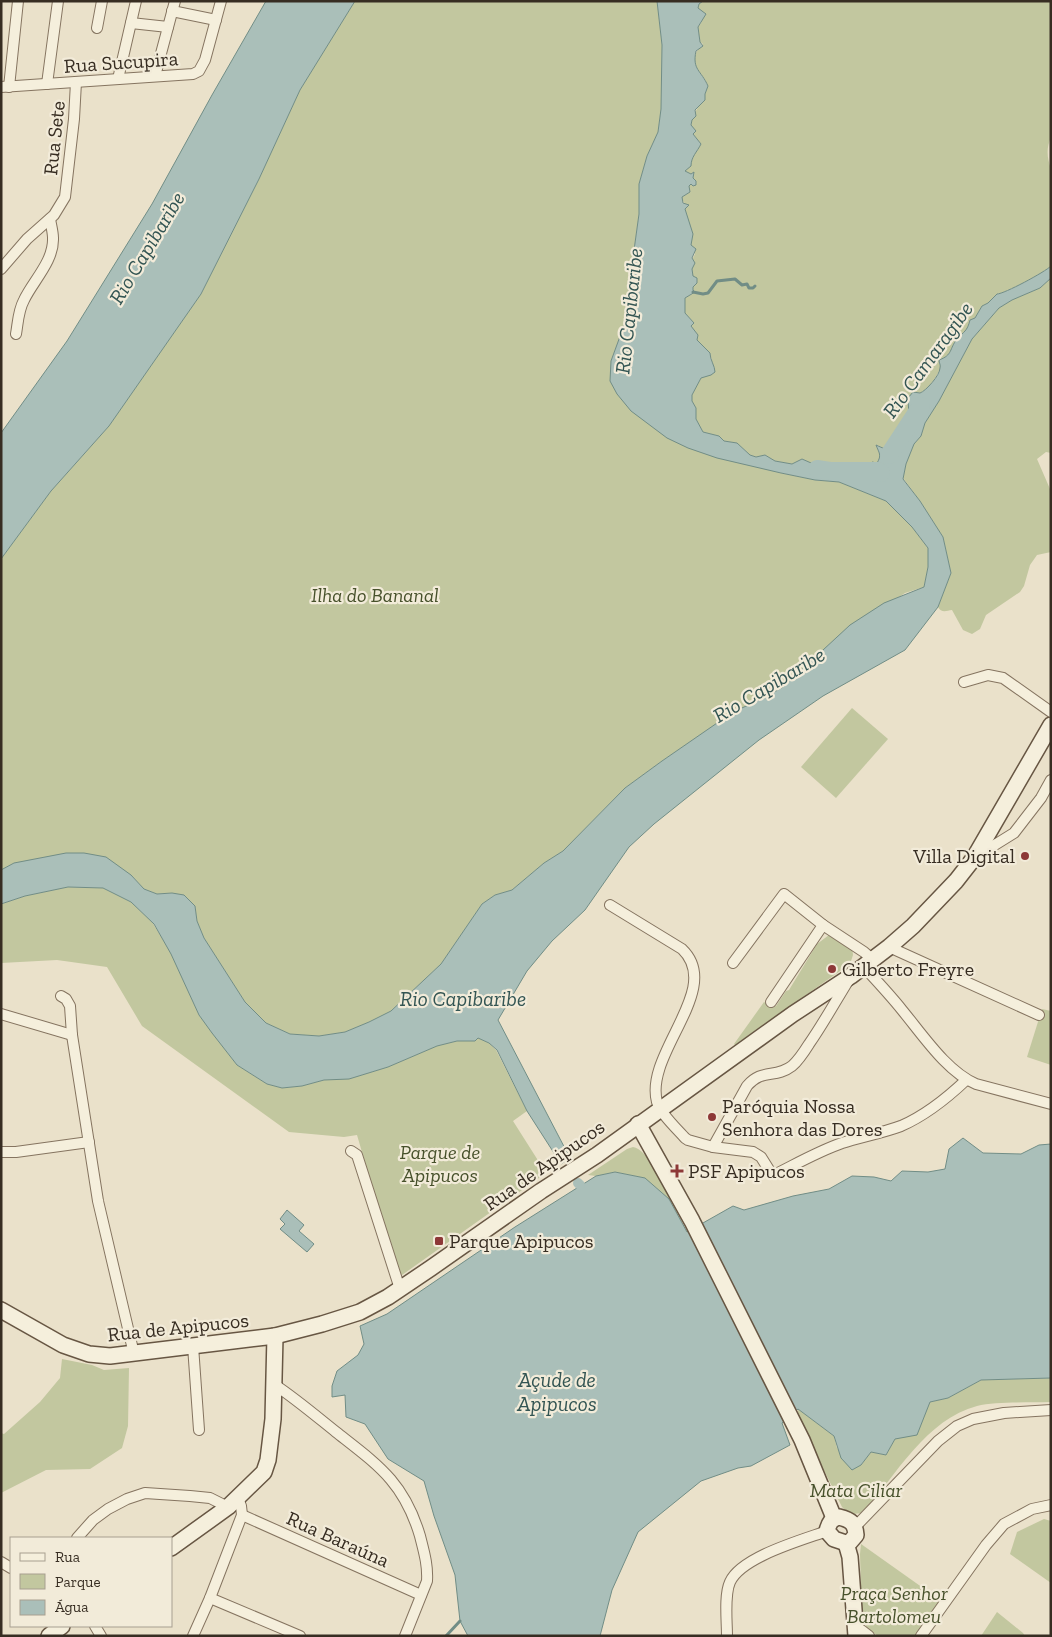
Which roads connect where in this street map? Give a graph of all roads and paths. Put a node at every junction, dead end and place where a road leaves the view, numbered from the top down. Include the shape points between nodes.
1 (18, 1) edge
2 (58, 1) edge
3 (102, 1) edge
4 (136, 1) edge
5 (221, 1) edge
6 (174, 6) edge
7 (216, 20) junction
8 (131, 23) junction
9 (168, 27) junction
10 (97, 28) dead end
11 (155, 76) junction
12 (118, 79) junction
13 (76, 82) junction
14 (47, 84) junction
15 (5, 87) edge
16 (50, 219) junction
17 (1, 270) edge
18 (16, 334) dead end
19 (964, 682) dead end
20 (1051, 712) edge
21 (1051, 725) edge
22 (1051, 780) edge
23 (974, 858) junction
24 (610, 905) dead end
25 (823, 925) junction
26 (877, 956) junction
27 (733, 963) dead end
28 (851, 976) junction
29 (61, 996) dead end
30 (772, 1002) dead end
31 (1, 1014) edge
32 (1039, 1015) dead end
33 (72, 1035) junction
34 (966, 1080) junction
35 (1051, 1104) edge
36 (660, 1108) junction
37 (638, 1124) junction
38 (89, 1142) junction
39 (713, 1147) junction
40 (351, 1151) dead end
41 (1, 1152) edge
42 (400, 1289) junction
43 (1, 1310) edge
44 (275, 1336) junction
45 (193, 1346) junction
46 (134, 1354) junction
47 (275, 1385) junction
48 (1051, 1410) edge
49 (199, 1430) dead end
50 (233, 1502) junction
51 (1051, 1505) edge
52 (242, 1515) junction
53 (831, 1525) junction
54 (855, 1527) junction
55 (78, 1537) edge
56 (846, 1543) junction
57 (172, 1547) edge
58 (421, 1595) junction
59 (210, 1598) junction
60 (61, 1627) edge
61 (856, 1631) edge
62 (49, 1636) edge
63 (193, 1636) edge
64 (300, 1636) edge
65 (405, 1636) edge
66 (727, 1636) edge
67 (869, 1636) edge
68 (921, 1636) edge

1 - 15 street
2 - 14 street
3 - 10 street
4 - 8 street
5 - 7 street, Rua Sucupira
6 - 7 street
6 - 9 street
7 - 11 street, Rua Sucupira via 199,71 182,76
8 - 9 street
8 - 12 street
9 - 11 street
11 - 12 street, Rua Sucupira
12 - 13 street, Rua Sucupira
13 - 14 street, Rua Sucupira
13 - 16 street, Rua Sete via 65,197
14 - 15 street, Rua Sucupira
16 - 17 street via 27,239
16 - 18 street via 54,239 52,249 19,310
19 - 20 street via 988,674 1003,678
21 - 23 main road, Rua de Apipucos
22 - 23 street via 1014,833
23 - 26 main road, Rua de Apipucos via 933,905
24 - 36 street via 682,949 693,965 691,999 658,1073 656,1099
25 - 26 street via 864,952
25 - 27 street via 784,894
25 - 30 street
26 - 28 main road, Rua de Apipucos
26 - 32 street
26 - 34 street via 897,1004 948,1064
28 - 36 main road, Rua de Apipucos
28 - 39 street via 794,1064 753,1079 747,1086
29 - 33 street via 70,1006
31 - 33 street
33 - 38 street
34 - 35 street
34 - 39 street via 931,1110 900,1126 816,1153 776,1174 771,1173 761,1157 753,1152
36 - 37 main road, Rua de Apipucos
36 - 39 street via 685,1138
37 - 42 main road, Rua de Apipucos
37 - 53 main road via 692,1221 802,1440
38 - 41 street
38 - 46 street via 98,1201
40 - 42 street via 357,1155
42 - 44 main road, Rua de Apipucos via 360,1312
43 - 46 main road, Rua de Apipucos via 63,1345 89,1354
44 - 45 main road, Rua de Apipucos
44 - 47 main road
45 - 46 main road, Rua de Apipucos
45 - 49 street
47 - 50 main road via 264,1472
47 - 58 street via 369,1458 389,1476 404,1496 427,1559 427,1581
48 - 54 street via 1004,1413 957,1426
50 - 52 street via 241,1506
50 - 55 street via 145,1493 108,1509
50 - 57 main road
51 - 68 street via 1032,1508 1004,1524
52 - 58 street, Rua Baraúna
52 - 59 street
53 - 54 main road via 844,1519
53 - 56 main road via 834,1539
53 - 66 street via 763,1555 736,1571 727,1593
54 - 56 main road via 856,1535
56 - 61 main road
58 - 65 street
59 - 63 street
59 - 64 street
60 - 62 main road
61 - 67 street

